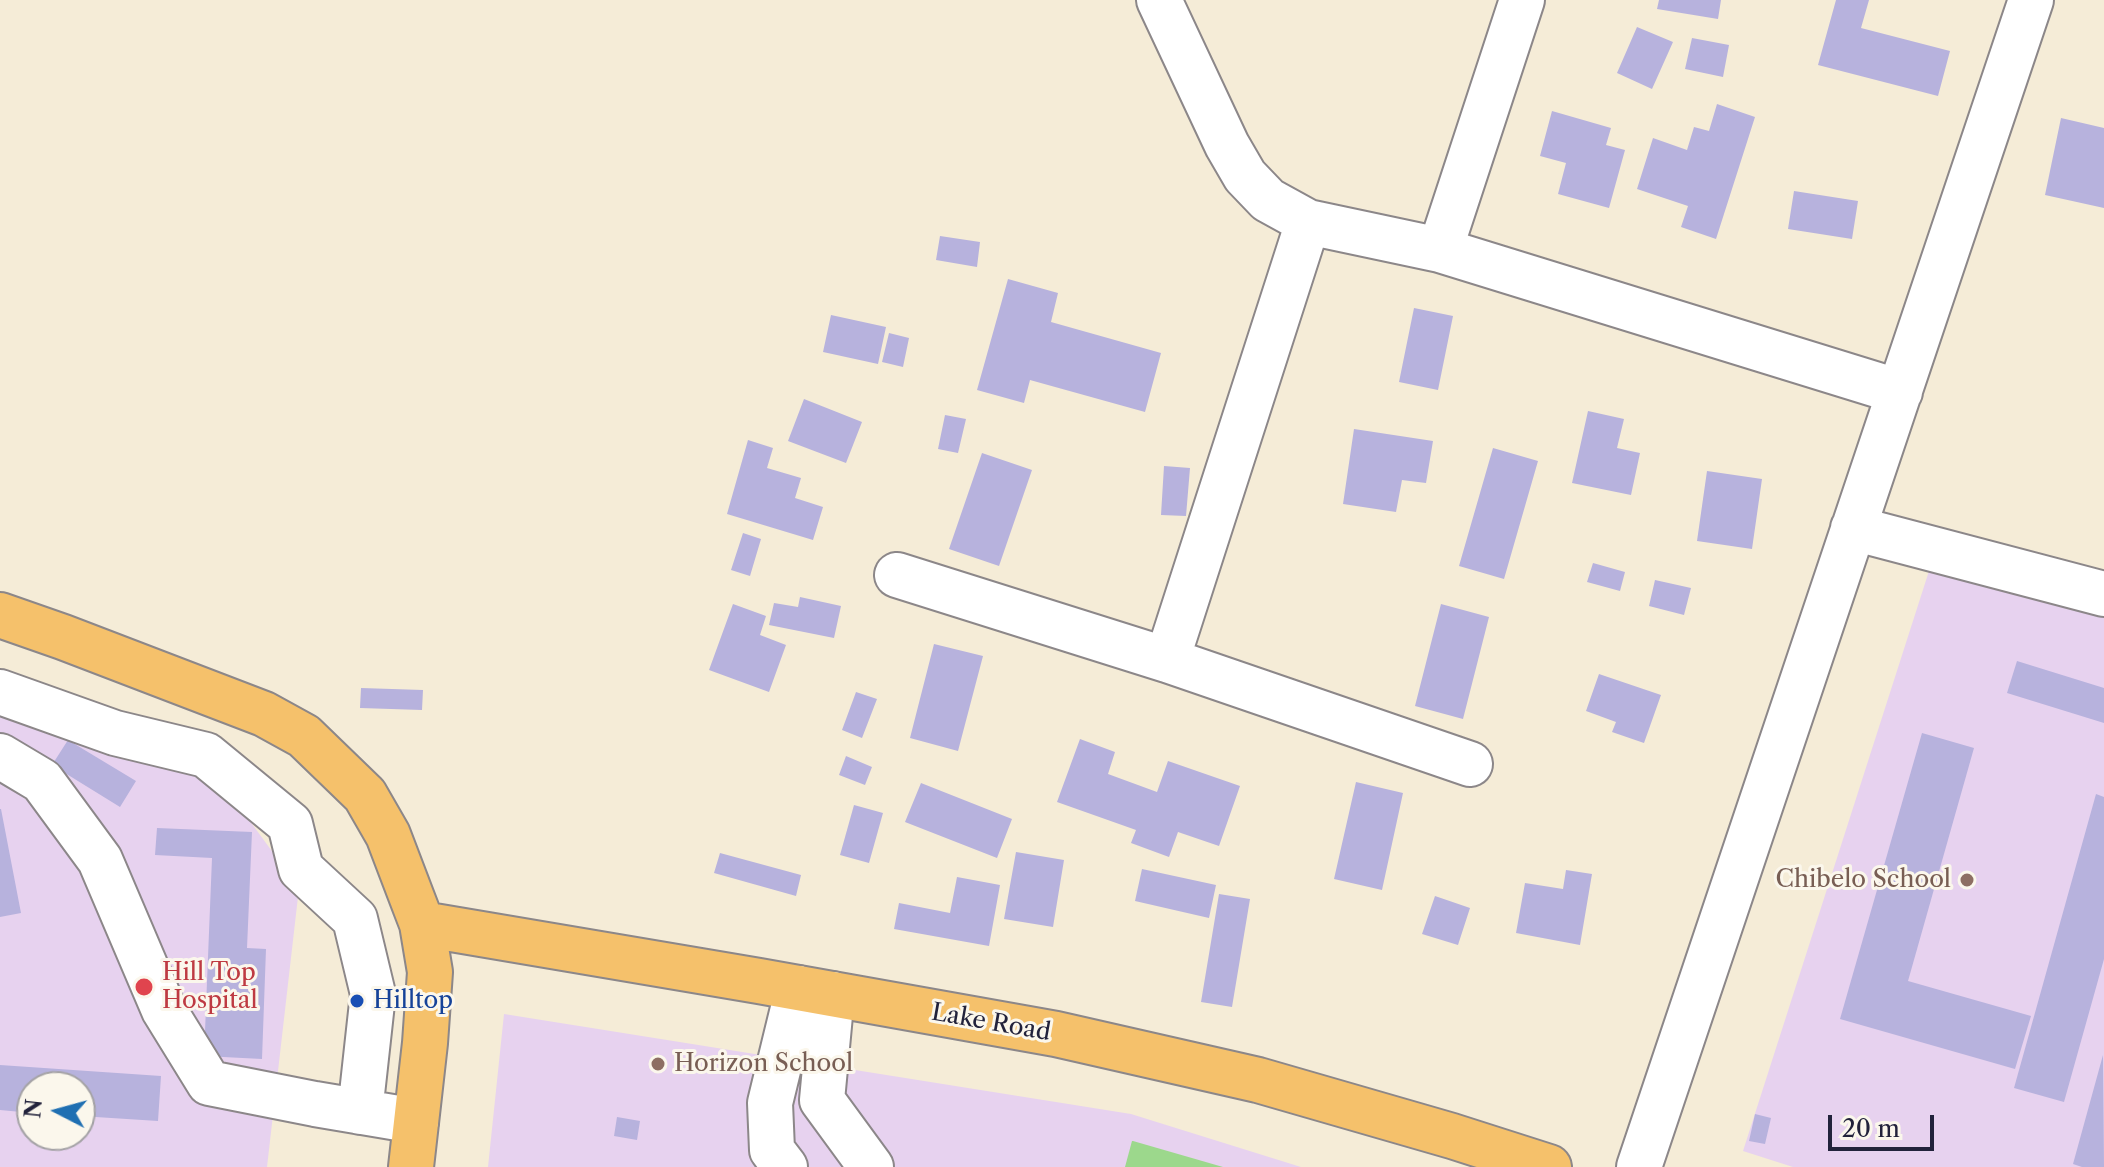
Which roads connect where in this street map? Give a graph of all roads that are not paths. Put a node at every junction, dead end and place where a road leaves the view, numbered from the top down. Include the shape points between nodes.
1 (1159, 0) edge
2 (1522, 0) edge
3 (2031, 0) edge
4 (1308, 222) junction
5 (1440, 250) junction
6 (1900, 392) junction
7 (1853, 528) junction
8 (897, 575) dead end
9 (2104, 594) edge
10 (0, 615) edge
11 (1167, 660) junction
12 (0, 692) edge
13 (0, 756) edge
14 (1470, 764) dead end
15 (422, 924) junction
16 (815, 991) junction
17 (360, 1112) junction
18 (416, 1121) junction
19 (411, 1167) edge
20 (785, 1167) edge
21 (871, 1167) edge
22 (1549, 1167) edge
23 (1639, 1167) edge

1 - 4 street via 1245,176 1268,200
2 - 5 street
3 - 6 street
4 - 5 street
4 - 11 street
5 - 6 street
6 - 7 street
7 - 9 street
7 - 23 street
8 - 11 street
10 - 15 main road via 264,714 304,736 365,795 388,835
11 - 14 street
12 - 17 street via 115,733 206,755 290,824 301,869 355,919 373,994
13 - 17 street via 42,781 100,860 164,1010 209,1083
15 - 16 main road, Lake Road
15 - 18 main road via 430,972
16 - 20 street via 770,1103 772,1150
16 - 21 street via 822,1100
16 - 22 main road, Lake Road via 1056,1034 1258,1080
17 - 18 street
18 - 19 main road

